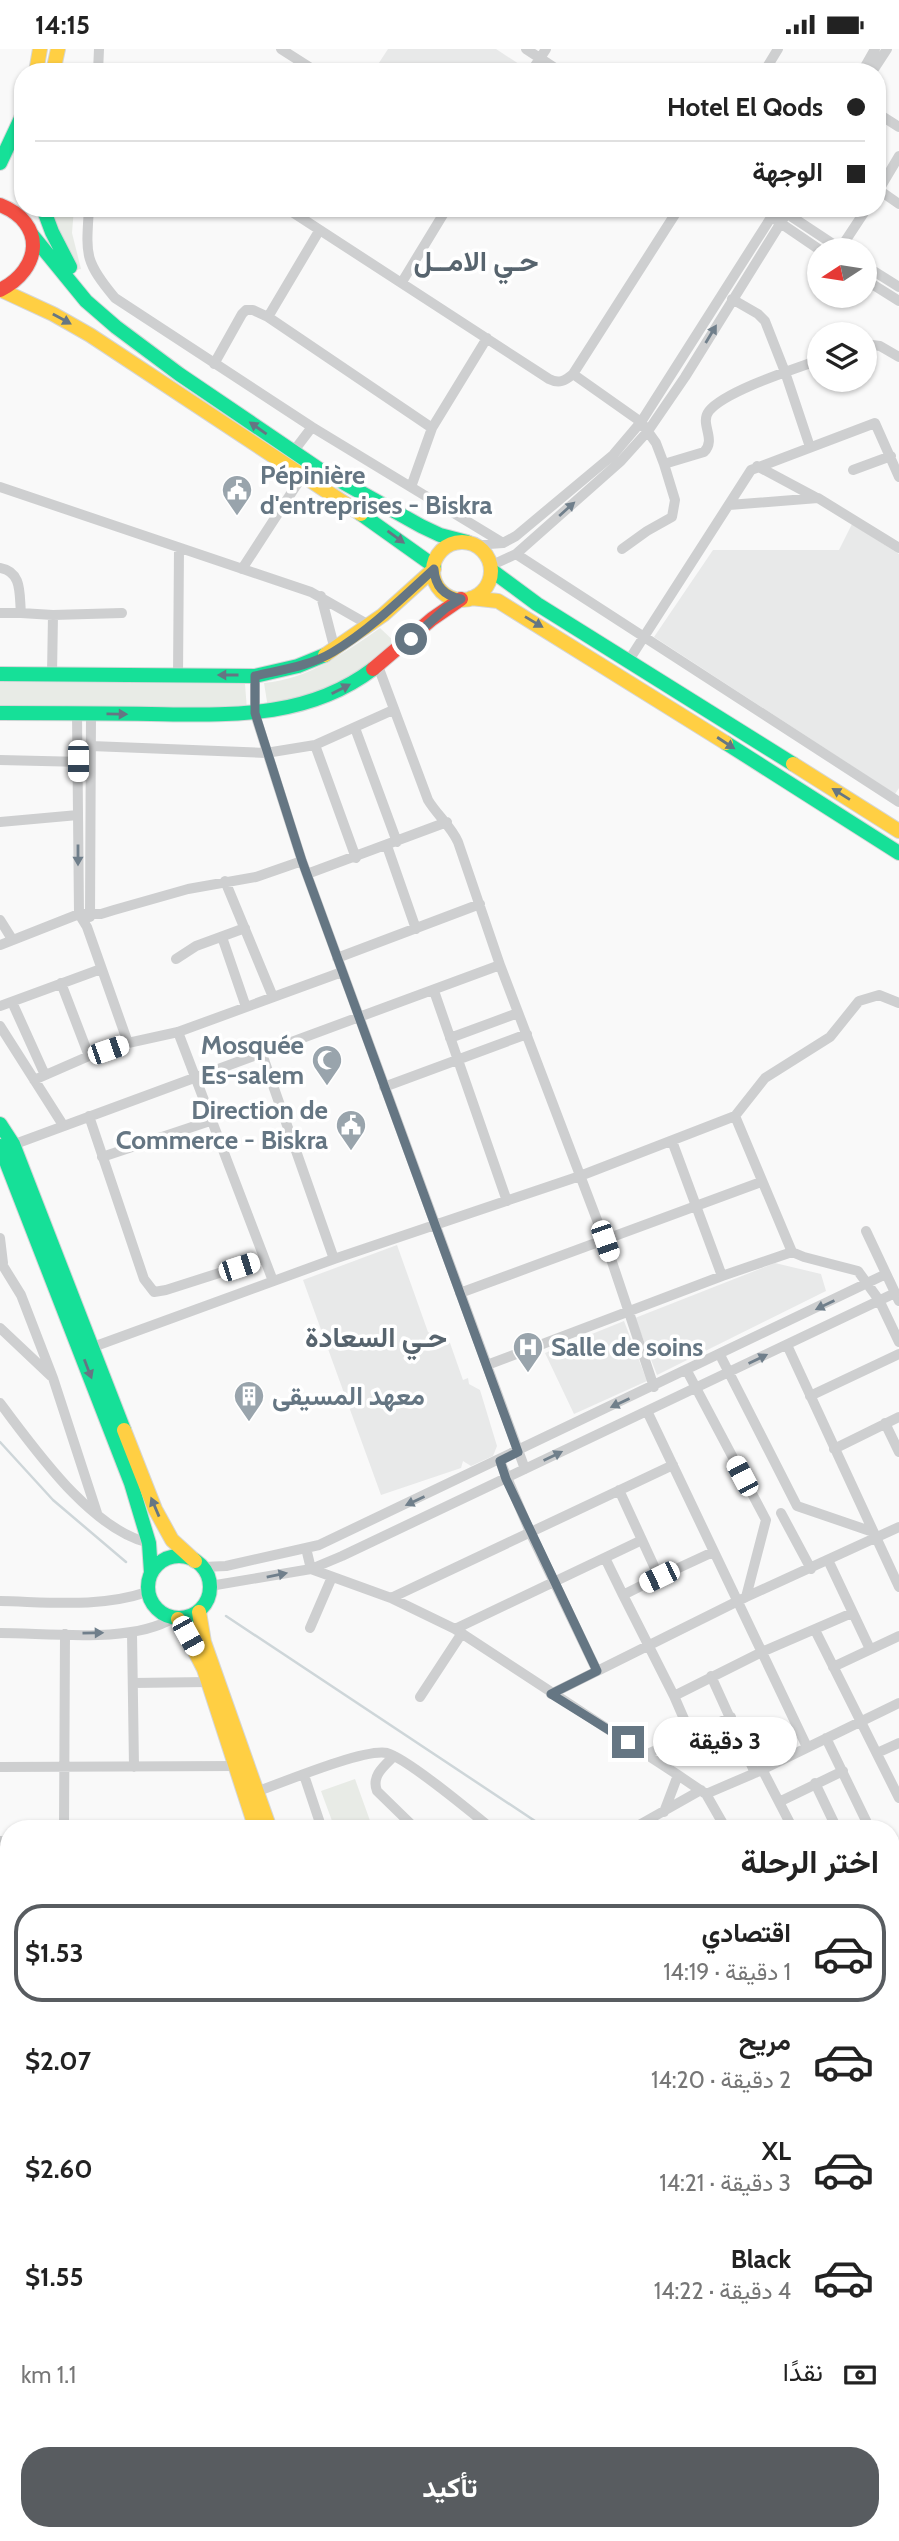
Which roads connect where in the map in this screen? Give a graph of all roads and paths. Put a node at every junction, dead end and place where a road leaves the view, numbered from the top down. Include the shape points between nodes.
1 (281, 49) edge
2 (526, 49) edge
3 (543, 53) edge
4 (303, 63) edge
5 (14, 133) edge
6 (899, 156) edge
7 (0, 163) edge
8 (886, 178) edge
9 (21, 217) edge
10 (34, 217) edge
11 (47, 217) edge
12 (89, 217) edge
13 (300, 217) edge
14 (442, 217) edge
15 (672, 217) edge
16 (776, 217) edge
17 (776, 217) edge
18 (784, 217) edge
19 (787, 217) edge
20 (861, 217) edge
21 (319, 230) junction
22 (30, 231) junction
23 (807, 238) edge
24 (821, 238) edge
25 (848, 238) edge
26 (877, 273) edge
27 (402, 282) junction
28 (877, 287) edge
29 (899, 287) edge
30 (0, 290) edge
31 (732, 299) junction
32 (899, 301) edge
33 (268, 317) junction
34 (116, 327) junction
35 (487, 338) junction
36 (877, 346) edge
37 (899, 357) edge
38 (214, 363) junction
39 (807, 364) edge
40 (785, 372) junction
41 (573, 374) junction
42 (312, 427) junction
43 (645, 427) junction
44 (432, 428) junction
45 (810, 447) junction
46 (293, 452) junction
47 (891, 456) junction
48 (664, 464) junction
49 (757, 466) junction
50 (853, 470) dead end
51 (303, 475) junction
52 (899, 477) edge
53 (0, 487) edge
54 (411, 487) junction
55 (818, 498) junction
56 (729, 505) junction
57 (503, 543) junction
58 (471, 544) junction
59 (179, 548) junction
60 (899, 548) edge
61 (622, 549) dead end
62 (516, 554) junction
63 (434, 568) junction
64 (491, 568) junction
65 (0, 569) edge
66 (242, 569) junction
67 (321, 596) junction
68 (466, 599) junction
69 (0, 613) edge
70 (122, 613) dead end
71 (21, 614) junction
72 (53, 615) junction
73 (369, 625) junction
74 (645, 638) junction
75 (335, 650) junction
76 (629, 660) junction
77 (377, 666) junction
78 (0, 674) edge
79 (52, 674) junction
80 (178, 675) junction
81 (255, 676) junction
82 (393, 710) junction
83 (0, 713) edge
84 (255, 713) junction
85 (84, 714) junction
86 (355, 728) junction
87 (315, 745) junction
88 (91, 746) junction
89 (266, 753) junction
90 (0, 760) edge
91 (78, 761) junction
92 (90, 763) junction
93 (899, 801) edge
94 (78, 815) junction
95 (0, 822) edge
96 (447, 823) junction
97 (899, 831) edge
98 (392, 844) junction
99 (899, 853) edge
100 (356, 857) junction
101 (302, 861) junction
102 (307, 874) junction
103 (225, 881) junction
104 (480, 904) junction
105 (91, 913) junction
106 (79, 914) junction
107 (0, 920) edge
108 (87, 927) junction
109 (246, 929) junction
110 (416, 929) junction
111 (222, 937) junction
112 (12, 939) junction
113 (0, 944) edge
114 (337, 958) junction
115 (176, 959) dead end
116 (500, 965) junction
117 (101, 969) junction
118 (342, 972) junction
119 (61, 983) junction
120 (434, 991) junction
121 (273, 997) junction
122 (12, 1002) junction
123 (899, 1003) edge
124 (0, 1006) edge
125 (246, 1007) junction
126 (518, 1013) junction
127 (359, 1019) junction
128 (1, 1028) edge
129 (178, 1032) junction
130 (527, 1034) junction
131 (450, 1038) junction
132 (128, 1043) junction
133 (262, 1054) junction
134 (89, 1056) junction
135 (458, 1061) junction
136 (40, 1077) junction
137 (198, 1078) junction
138 (384, 1087) junction
139 (89, 1116) junction
140 (735, 1116) junction
141 (214, 1120) junction
142 (0, 1124) edge
143 (63, 1125) junction
144 (672, 1141) junction
145 (4, 1147) edge
146 (103, 1157) junction
147 (580, 1176) junction
148 (761, 1182) junction
149 (507, 1201) junction
150 (696, 1207) junction
151 (435, 1226) junction
152 (866, 1231) dead end
153 (0, 1238) edge
154 (605, 1241) junction
155 (792, 1252) junction
156 (263, 1259) junction
157 (334, 1259) junction
158 (1, 1262) edge
159 (886, 1274) junction
160 (722, 1276) junction
161 (273, 1281) junction
162 (869, 1284) junction
163 (460, 1293) junction
164 (897, 1297) edge
165 (879, 1300) junction
166 (628, 1311) junction
167 (0, 1328) edge
168 (899, 1342) edge
169 (787, 1345) junction
170 (93, 1347) junction
171 (899, 1354) edge
172 (720, 1355) junction
173 (487, 1365) junction
174 (687, 1371) junction
175 (729, 1373) junction
176 (53, 1378) junction
177 (654, 1387) junction
178 (696, 1388) junction
179 (810, 1396) junction
180 (0, 1403) edge
181 (647, 1411) junction
182 (899, 1417) edge
183 (885, 1423) junction
184 (834, 1449) junction
185 (518, 1452) junction
186 (899, 1452) edge
187 (500, 1461) junction
188 (673, 1465) junction
189 (525, 1469) junction
190 (506, 1479) junction
191 (619, 1490) junction
192 (797, 1506) junction
193 (97, 1513) junction
194 (781, 1513) junction
195 (766, 1520) junction
196 (899, 1527) edge
197 (530, 1532) junction
198 (874, 1535) junction
199 (642, 1540) junction
200 (149, 1543) junction
201 (306, 1548) junction
202 (713, 1552) junction
203 (605, 1558) junction
204 (828, 1560) junction
205 (199, 1564) junction
206 (311, 1569) junction
207 (811, 1569) junction
208 (151, 1573) junction
209 (332, 1577) junction
210 (659, 1577) junction
211 (555, 1581) junction
212 (210, 1586) junction
213 (899, 1587) edge
214 (148, 1592) junction
215 (623, 1595) junction
216 (391, 1598) junction
217 (742, 1600) junction
218 (0, 1601) edge
219 (199, 1612) junction
220 (852, 1613) junction
221 (175, 1618) junction
222 (310, 1628) dead end
223 (815, 1630) junction
224 (459, 1631) junction
225 (0, 1633) edge
226 (132, 1633) junction
227 (65, 1634) junction
228 (899, 1636) edge
229 (649, 1647) junction
230 (870, 1649) junction
231 (762, 1652) junction
232 (833, 1667) junction
233 (597, 1671) junction
234 (711, 1676) junction
235 (208, 1682) junction
236 (133, 1683) junction
237 (551, 1694) junction
238 (674, 1696) junction
239 (420, 1697) dead end
240 (899, 1703) edge
241 (731, 1717) junction
242 (861, 1720) junction
243 (691, 1735) junction
244 (826, 1738) junction
245 (899, 1742) edge
246 (807, 1747) junction
247 (877, 1753) junction
248 (647, 1754) junction
249 (394, 1756) junction
250 (236, 1766) junction
251 (0, 1767) edge
252 (64, 1767) junction
253 (134, 1767) junction
254 (759, 1771) junction
255 (842, 1771) junction
256 (304, 1775) junction
257 (678, 1775) junction
258 (815, 1783) junction
259 (704, 1792) junction
260 (251, 1793) junction
261 (899, 1798) edge
262 (781, 1801) junction
263 (664, 1812) junction
264 (64, 1820) edge
265 (255, 1820) edge
266 (265, 1820) edge
267 (319, 1820) edge
268 (407, 1820) edge
269 (480, 1820) edge
270 (649, 1820) edge
271 (721, 1820) edge
272 (789, 1820) edge
273 (833, 1820) edge
274 (866, 1820) edge

1 - 4 street
2 - 3 street
5 - 7 street
6 - 8 street
9 - 22 street
10 - 22 street
11 - 34 street via 76,277
12 - 38 street via 87,255 97,277 115,298
13 - 21 street
14 - 27 street
15 - 41 street
16 - 31 street
17 - 43 street
18 - 23 street
19 - 24 street
20 - 25 street
21 - 27 street
21 - 33 street
22 - 30 street via 30,263 13,284
22 - 34 street via 86,301
26 - 29 street
27 - 35 street
28 - 32 street
30 -> 51 street via 90,335
31 - 40 street via 765,321
43 -> 31 street
33 - 38 street via 246,310
33 - 44 street
46 -> 34 street
35 - 41 street via 549,379 560,382
35 - 44 street
36 - 37 street
38 - 42 street
39 - 40 street
40 - 45 street
40 - 48 street via 722,401 706,417 708,448
41 - 43 street
42 - 46 street
42 - 54 street
43 - 48 street
43 - 57 street
62 -> 43 street via 621,461
44 - 54 street
45 - 47 street via 875,423
45 - 49 street
46 - 58 street via 421,526
47 - 50 street
47 - 52 street
48 - 61 street via 675,513
49 - 55 street
49 - 56 street
51 -> 63 street via 397,537
51 - 66 street
53 - 59 street
54 - 57 street
55 - 56 street
55 - 60 street
56 - 74 street
57 - 58 street
58 - 63 street via 449,545
58 - 64 street via 483,550
59 - 66 street
59 - 80 street
62 - 64 street
62 - 74 street
63 - 68 street via 443,592
63 - 73 street
64 - 68 street via 486,586
64 - 76 street via 537,604
65 - 71 street via 10,570 18,579
66 - 67 street
67 - 73 street
67 - 75 street
68 - 77 street via 446,608
68 -> 99 street via 498,601 533,621
69 - 71 street
70 - 72 street
71 - 72 street
72 - 79 street
73 - 75 street
74 - 76 street
74 - 93 street
75 - 81 street via 298,666
97 -> 76 street
77 - 82 street
84 -> 77 street via 322,698
78 - 79 street
79 - 80 street
81 -> 80 street
81 - 84 street
82 - 86 street
82 - 96 street via 428,800
83 - 85 street
85 -> 84 street
84 - 89 street
85 - 88 street
85 - 91 street
86 - 87 street
86 - 98 street
87 - 89 street
87 - 100 street
88 - 89 street
88 - 92 street
89 - 101 street
90 - 91 street
91 - 92 street
91 - 94 street
92 - 105 street
94 - 95 street
94 -> 106 street
96 - 98 street
96 - 104 street
98 - 100 street
98 - 110 street
100 - 102 street
101 - 102 street
101 - 103 street via 256,877
102 - 114 street
103 - 105 street
103 - 109 street
104 - 110 street
104 - 116 street
105 - 106 street
105 - 108 street
106 - 108 street
106 - 112 street
107 - 112 street
108 - 117 street
109 - 111 street
109 - 121 street
110 - 114 street
111 - 115 street
111 - 125 street
112 - 113 street
114 - 118 street
116 - 120 street
116 - 126 street
117 - 119 street
117 - 132 street
118 - 121 street
118 - 127 street
119 - 122 street
119 - 134 street
120 - 127 street
120 - 131 street
121 - 125 street
122 - 124 street
122 - 136 street
123 - 140 street via 879,995 859,1000 830,1037 765,1077
125 - 129 street
126 - 130 street
126 - 131 street
127 - 133 street
127 - 138 street
128 - 136 street
129 - 132 street
129 - 137 street
130 - 135 street
130 - 147 street
131 - 135 street
132 - 134 street
133 - 137 street
133 - 157 street
134 - 136 street
135 - 138 street
135 - 149 street
136 - 143 street
137 - 139 street
137 - 141 street
138 - 151 street
139 - 143 street
139 - 146 street
140 - 144 street
140 - 148 street
141 - 146 street
141 - 156 street
142 - 145 street
143 - 145 street
144 - 147 street
144 - 150 street
145 - 170 street
145 -> 200 street via 131,1483
146 - 156 street via 144,1279 153,1292
147 - 149 street
147 - 154 street
148 - 150 street
148 - 155 street
149 - 151 street
150 - 154 street
150 - 160 street
151 - 157 street
151 - 163 street
152 - 159 street
153 - 158 street
154 - 163 street
154 - 166 street
155 - 160 street
155 - 162 street via 853,1268
156 - 161 street
157 - 161 street
158 - 176 street via 21,1295
159 - 162 street
159 - 164 street
160 - 166 street
161 - 170 street
162 - 165 street
162 -> 172 street
163 - 173 street
164 - 165 street
165 - 168 street
165 - 169 street
166 - 173 street
166 - 177 street
167 - 176 street
175 -> 169 street
169 - 179 street
205 -> 170 street via 166,1532
171 - 179 street
172 - 174 street
172 - 175 street
173 - 185 street
174 - 177 street
174 - 178 street
175 - 178 street
175 - 192 street
176 - 193 street
177 -> 185 street
178 - 181 street
178 - 195 street
179 - 184 street
180 - 193 street via 57,1476
181 - 188 street
189 -> 181 street
182 - 183 street
183 - 184 street
183 - 186 street
184 - 198 street
185 - 187 street
185 - 189 street
187 - 190 street
187 -> 201 street
188 - 191 street
188 - 202 street
189 - 190 street
190 - 197 street
190 - 206 street
191 - 197 street
191 - 199 street
192 - 194 street
192 - 198 street
193 - 200 street via 125,1534
194 - 195 street
194 - 207 street
195 - 217 street
196 - 198 street
197 - 211 street
197 - 216 street
198 - 204 street
198 - 213 street
199 - 203 street
199 - 210 street
200 - 208 street
201 - 205 street via 226,1566
201 - 206 street
202 - 210 street
202 - 217 street
203 - 211 street
203 - 215 street
204 - 207 street
204 - 220 street
205 - 208 street via 176,1556 157,1564
205 - 212 street
206 - 209 street
212 -> 206 street
207 - 217 street
208 - 214 street
209 - 216 street
209 - 222 street
210 - 215 street
211 - 224 street
211 - 233 street
212 - 219 street
214 - 218 street via 96,1602
214 - 221 street via 156,1609
215 - 229 street
216 - 224 street
217 - 229 street
217 - 231 street
219 - 221 street
219 - 260 street
220 - 223 street
220 - 230 street
221 - 226 street
221 - 235 street via 196,1650
223 - 231 street
223 - 232 street
224 - 237 street
224 - 239 street
225 - 227 street
227 -> 226 street
226 - 236 street
227 - 252 street
228 - 230 street
229 - 233 street
229 - 238 street
230 - 232 street
231 - 234 street
231 - 246 street
232 - 242 street
233 - 237 street
234 - 238 street
234 - 241 street
235 - 236 street
235 - 250 street
236 - 253 street
237 - 248 street
238 - 243 street
240 - 242 street
241 - 243 street
241 - 254 street
242 - 244 street
242 - 247 street
243 - 248 street
244 - 246 street
244 - 255 street
245 - 247 street
246 - 254 street
247 - 261 street
248 - 257 street
249 - 256 street via 384,1752 364,1755
249 - 268 street via 375,1784
249 - 269 street
250 - 253 street
250 - 260 street
251 - 252 street
252 - 253 street
252 - 264 street
254 - 259 street
254 - 262 street
255 - 258 street
255 - 274 street
256 - 260 street
256 - 267 street
257 - 259 street
257 - 263 street
258 - 262 street
258 - 273 street
259 - 263 street
259 - 271 street
260 - 265 street
260 - 266 street
262 - 272 street
263 - 270 street

